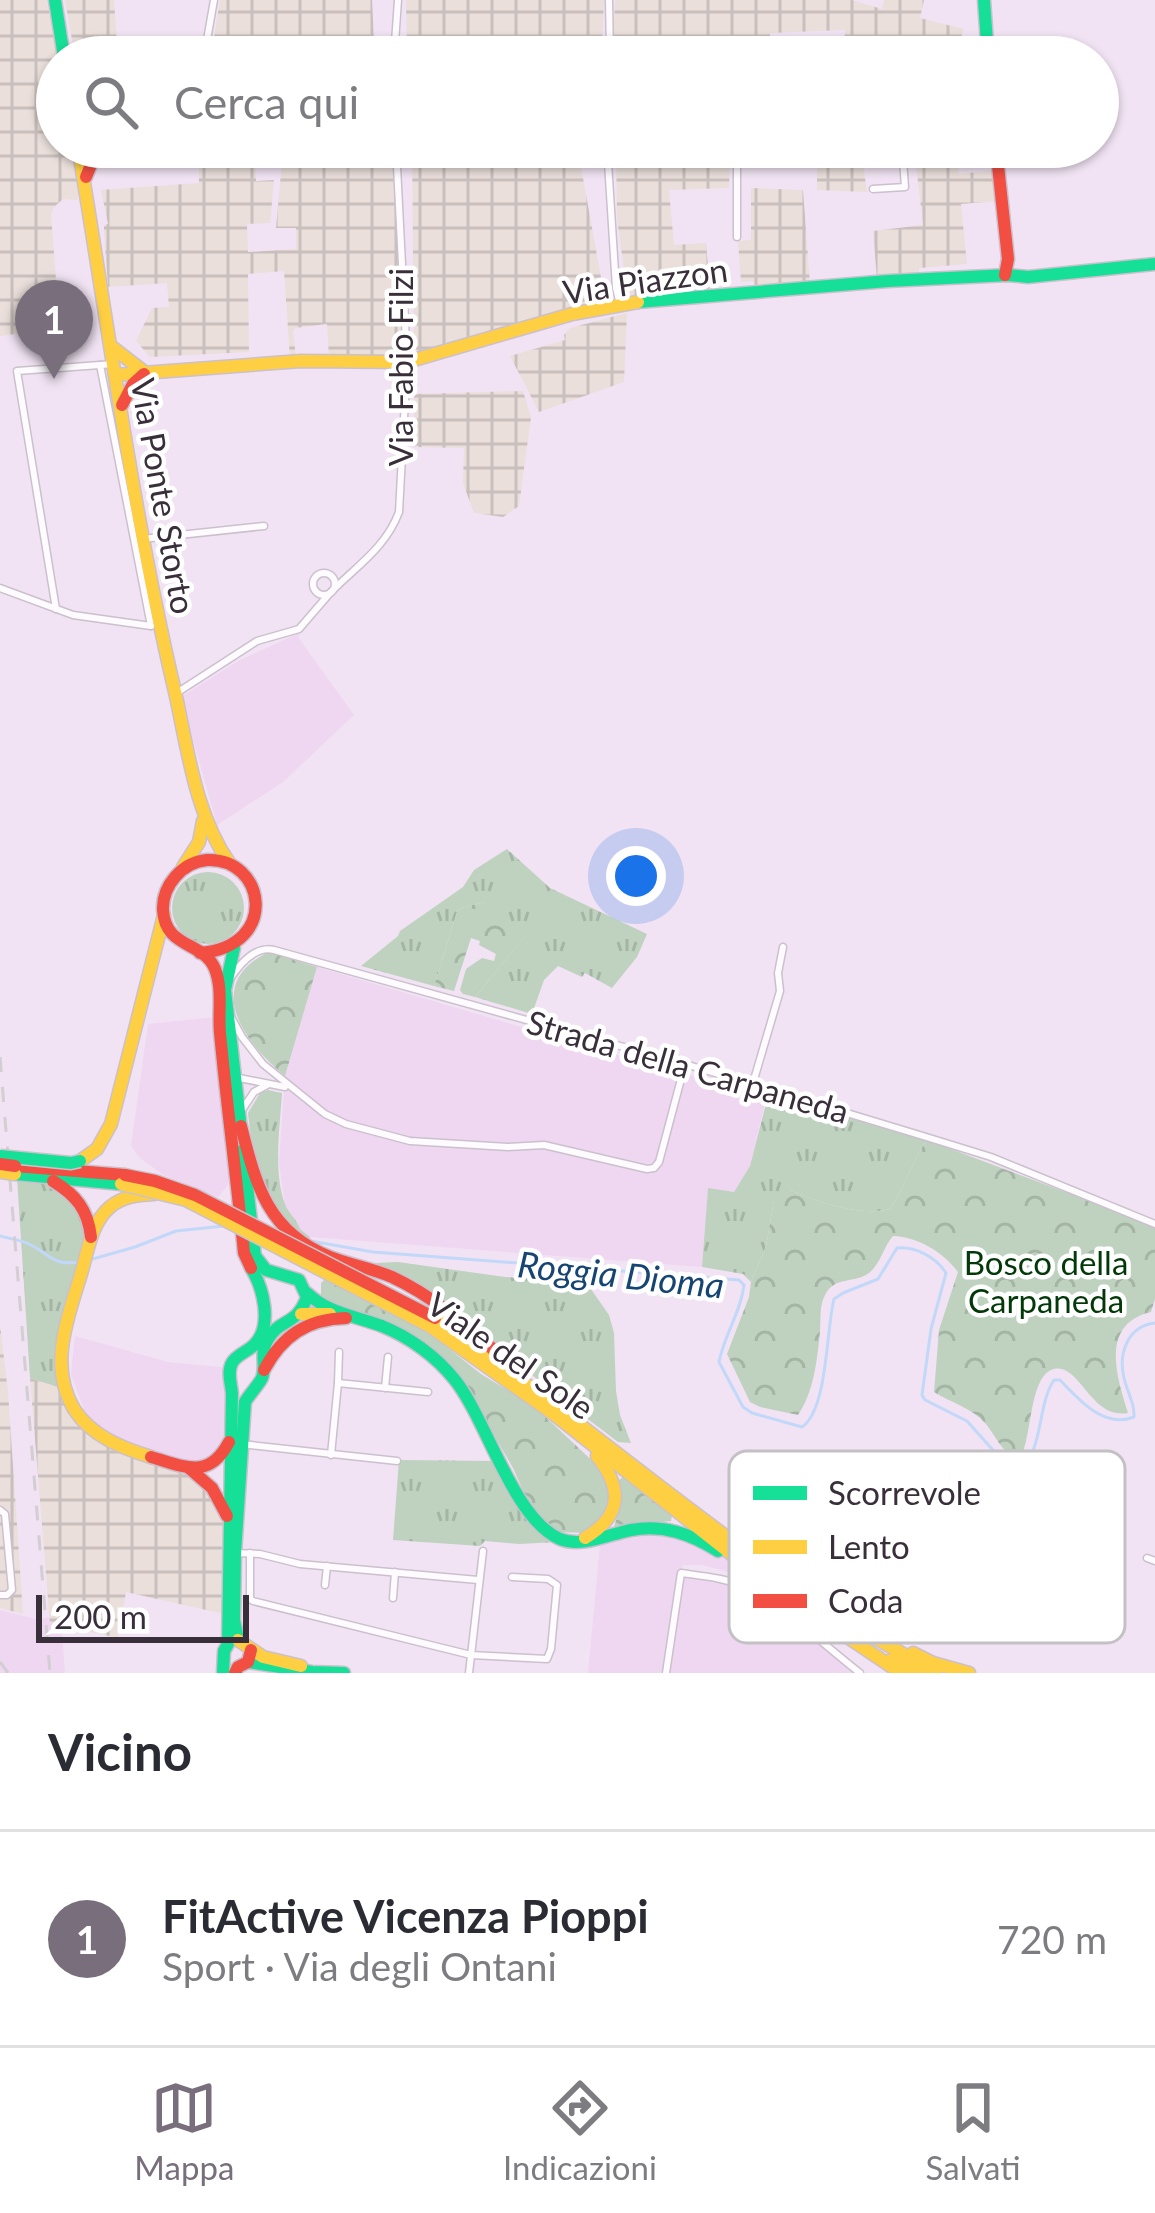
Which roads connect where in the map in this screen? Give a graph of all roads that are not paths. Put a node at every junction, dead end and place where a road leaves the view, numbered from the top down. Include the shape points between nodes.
1 (55, 0) edge
2 (214, 0) edge
3 (398, 0) edge
4 (609, 0) edge
5 (984, 0) edge
6 (61, 36) edge
7 (208, 36) edge
8 (395, 36) edge
9 (610, 36) edge
10 (987, 36) edge
11 (81, 168) edge
12 (88, 168) edge
13 (397, 168) edge
14 (608, 168) edge
15 (737, 168) edge
16 (904, 168) edge
17 (998, 168) edge
18 (84, 185) junction
19 (873, 189) dead end
20 (737, 237) dead end
21 (1008, 259) junction
22 (1155, 264) edge
23 (1005, 275) junction
24 (1028, 277) junction
25 (620, 305) junction
26 (111, 346) junction
27 (407, 362) junction
28 (110, 368) junction
29 (143, 375) junction
30 (122, 406) junction
31 (264, 526) dead end
32 (142, 539) junction
33 (353, 569) junction
34 (331, 577) junction
35 (3, 590) edge
36 (315, 591) junction
37 (331, 592) junction
38 (56, 609) junction
39 (306, 622) junction
40 (155, 628) junction
41 (176, 694) junction
42 (203, 814) junction
43 (231, 865) junction
44 (182, 869) junction
45 (164, 915) junction
46 (234, 946) junction
47 (783, 947) dead end
48 (200, 952) junction
49 (226, 985) junction
50 (226, 1006) junction
51 (685, 1064) junction
52 (229, 1073) junction
53 (271, 1083) junction
54 (753, 1083) junction
55 (295, 1089) junction
56 (240, 1120) junction
57 (0, 1164) edge
58 (45, 1178) junction
59 (123, 1179) junction
60 (169, 1194) junction
61 (1155, 1223) edge
62 (247, 1229) junction
63 (91, 1240) junction
64 (280, 1275) junction
65 (262, 1293) junction
66 (307, 1293) junction
67 (265, 1310) junction
68 (301, 1314) junction
69 (352, 1318) junction
70 (286, 1320) junction
71 (433, 1322) junction
72 (339, 1352) dead end
73 (248, 1353) junction
74 (388, 1357) dead end
75 (263, 1366) junction
76 (232, 1380) junction
77 (338, 1383) junction
78 (254, 1387) junction
79 (385, 1388) junction
80 (428, 1392) dead end
81 (549, 1400) junction
82 (574, 1431) junction
83 (236, 1440) junction
84 (331, 1456) junction
85 (397, 1461) dead end
86 (188, 1467) junction
87 (0, 1510) edge
88 (229, 1527) junction
89 (729, 1540) edge
90 (575, 1542) junction
91 (482, 1552) dead end
92 (729, 1552) edge
93 (243, 1553) junction
94 (729, 1557) edge
95 (327, 1566) junction
96 (395, 1572) junction
97 (512, 1576) dead end
98 (478, 1580) junction
99 (729, 1582) edge
100 (325, 1586) dead end
101 (0, 1595) edge
102 (231, 1596) junction
103 (393, 1598) dead end
104 (233, 1642) junction
105 (820, 1643) edge
106 (856, 1643) edge
107 (861, 1643) edge
108 (881, 1643) edge
109 (893, 1643) edge
110 (471, 1655) junction
111 (243, 1663) edge
112 (224, 1666) edge
113 (322, 1670) edge
114 (344, 1673) edge
115 (469, 1673) edge
116 (666, 1673) edge
117 (860, 1673) edge
118 (901, 1673) edge
119 (918, 1673) edge
120 (936, 1673) edge
121 (969, 1673) edge

1 - 6 main road
2 - 7 street
3 - 8 street
4 - 9 street
5 - 10 main road
11 - 18 main road, Via Ponte Storto
12 - 18 main road, Via Ponte Storto
13 - 27 street, Via Fabio Filzi
14 - 25 street
15 - 20 street
16 - 19 street via 905,187
17 - 21 main road
18 - 26 main road, Via Ponte Storto
21 - 23 main road
21 - 24 main road
22 - 24 main road, Via Piazzon
23 - 24 main road, Via Piazzon
23 - 25 main road, Via Piazzon
25 - 27 main road, Via Piazzon
26 - 28 main road, Via Ponte Storto
26 - 29 main road
27 - 29 main road, Via Piazzon via 301,361
27 - 33 street, Via Fabio Filzi via 399,512 383,542
28 - 29 main road, Via Piazzon via 132,379
28 - 30 main road, Via Ponte Storto
28 - 38 street via 17,371
28 - 40 street
29 - 30 main road
30 - 32 main road, Via Ponte Storto
31 - 32 street
32 - 40 main road, Via Ponte Storto
33 - 34 street, Via Fabio Filzi
33 - 37 street, Via Fabio Filzi
34 - 36 street via 317,575
34 - 37 street
35 - 38 street
36 - 37 street
36 - 39 street
37 - 39 street, Via Fabio Filzi
38 - 40 street
39 - 41 street via 257,641
40 - 41 main road, Via Ponte Storto
41 - 42 main road, Via Ponte Storto
42 - 43 main road, Via Ponte Storto
42 - 44 main road via 200,842
43 - 44 main road via 211,860
43 - 46 main road via 256,904 248,933
44 - 45 main road via 166,890
45 - 48 main road via 174,937
45 - 57 main road, bridge via 111,1124 97,1148 80,1161
46 - 48 main road
46 - 49 main road
47 - 54 street via 780,991
48 - 52 main road via 216,972
49 - 50 main road
49 - 51 street, Strada della Carpaneda via 266,948
50 - 52 main road
50 - 55 street via 255,1055
51 - 54 street, Strada della Carpaneda
51 - 55 street via 659,1162 647,1169 544,1145 410,1142 346,1124
52 - 53 street
52 - 56 main road
52 - 62 main road
53 - 55 street
53 - 56 street via 254,1092
54 - 61 street, Strada della Carpaneda via 991,1157
56 - 62 main road
56 - 81 main road, bridge via 256,1186 289,1234 416,1290
57 - 58 main road, bridge
57 - 59 main road, bridge
58 - 59 main road
58 - 63 main road via 78,1199
59 - 60 main road, Viale del Sole, bridge
59 - 71 main road, Viale del Sole, bridge via 155,1180 195,1196
60 - 63 main road, bridge via 120,1199
60 - 71 main road, Viale del Sole, bridge
62 - 64 main road via 259,1262
62 - 65 main road via 244,1256
63 - 86 main road via 62,1345 69,1398 112,1445
64 - 65 main road
64 - 66 main road via 295,1277
65 - 67 main road
66 - 68 main road
66 - 69 main road
67 - 70 main road
67 - 73 main road via 262,1334
68 - 69 main road
68 - 70 main road
69 - 75 main road via 297,1329
69 - 90 main road via 430,1354 467,1397 528,1513 556,1538
70 - 75 main road via 268,1338
71 - 81 main road, Viale del Sole
71 - 82 main road, Viale del Sole
72 - 77 street
73 - 75 main road
73 - 76 main road via 231,1362
74 - 79 street
75 - 78 main road
76 - 78 main road
76 - 83 main road
77 - 79 street
77 - 84 street
78 - 83 main road
79 - 80 street
81 - 89 main road, Viale del Sole
82 - 90 main road via 616,1482 612,1513
82 - 92 main road, Viale del Sole
83 - 84 street
83 - 86 main road via 216,1465
83 - 88 main road
83 - 93 main road
84 - 85 street
86 - 88 main road via 217,1494
87 - 101 street via 12,1590
88 - 102 main road
90 - 94 main road via 665,1529 692,1534
91 - 98 street
93 - 95 street
93 - 102 main road
93 - 110 street via 250,1599
95 - 96 street
95 - 100 street
96 - 98 street
96 - 103 street
97 - 110 street via 557,1585 547,1659
98 - 110 street
99 - 116 street via 681,1574
102 - 104 main road
104 - 111 main road via 246,1643
104 - 112 main road
105 - 117 street
106 - 118 main road
107 - 119 main road
108 - 120 main road
109 - 121 main road
110 - 115 street
111 - 112 main road
111 - 113 main road
113 - 114 main road

